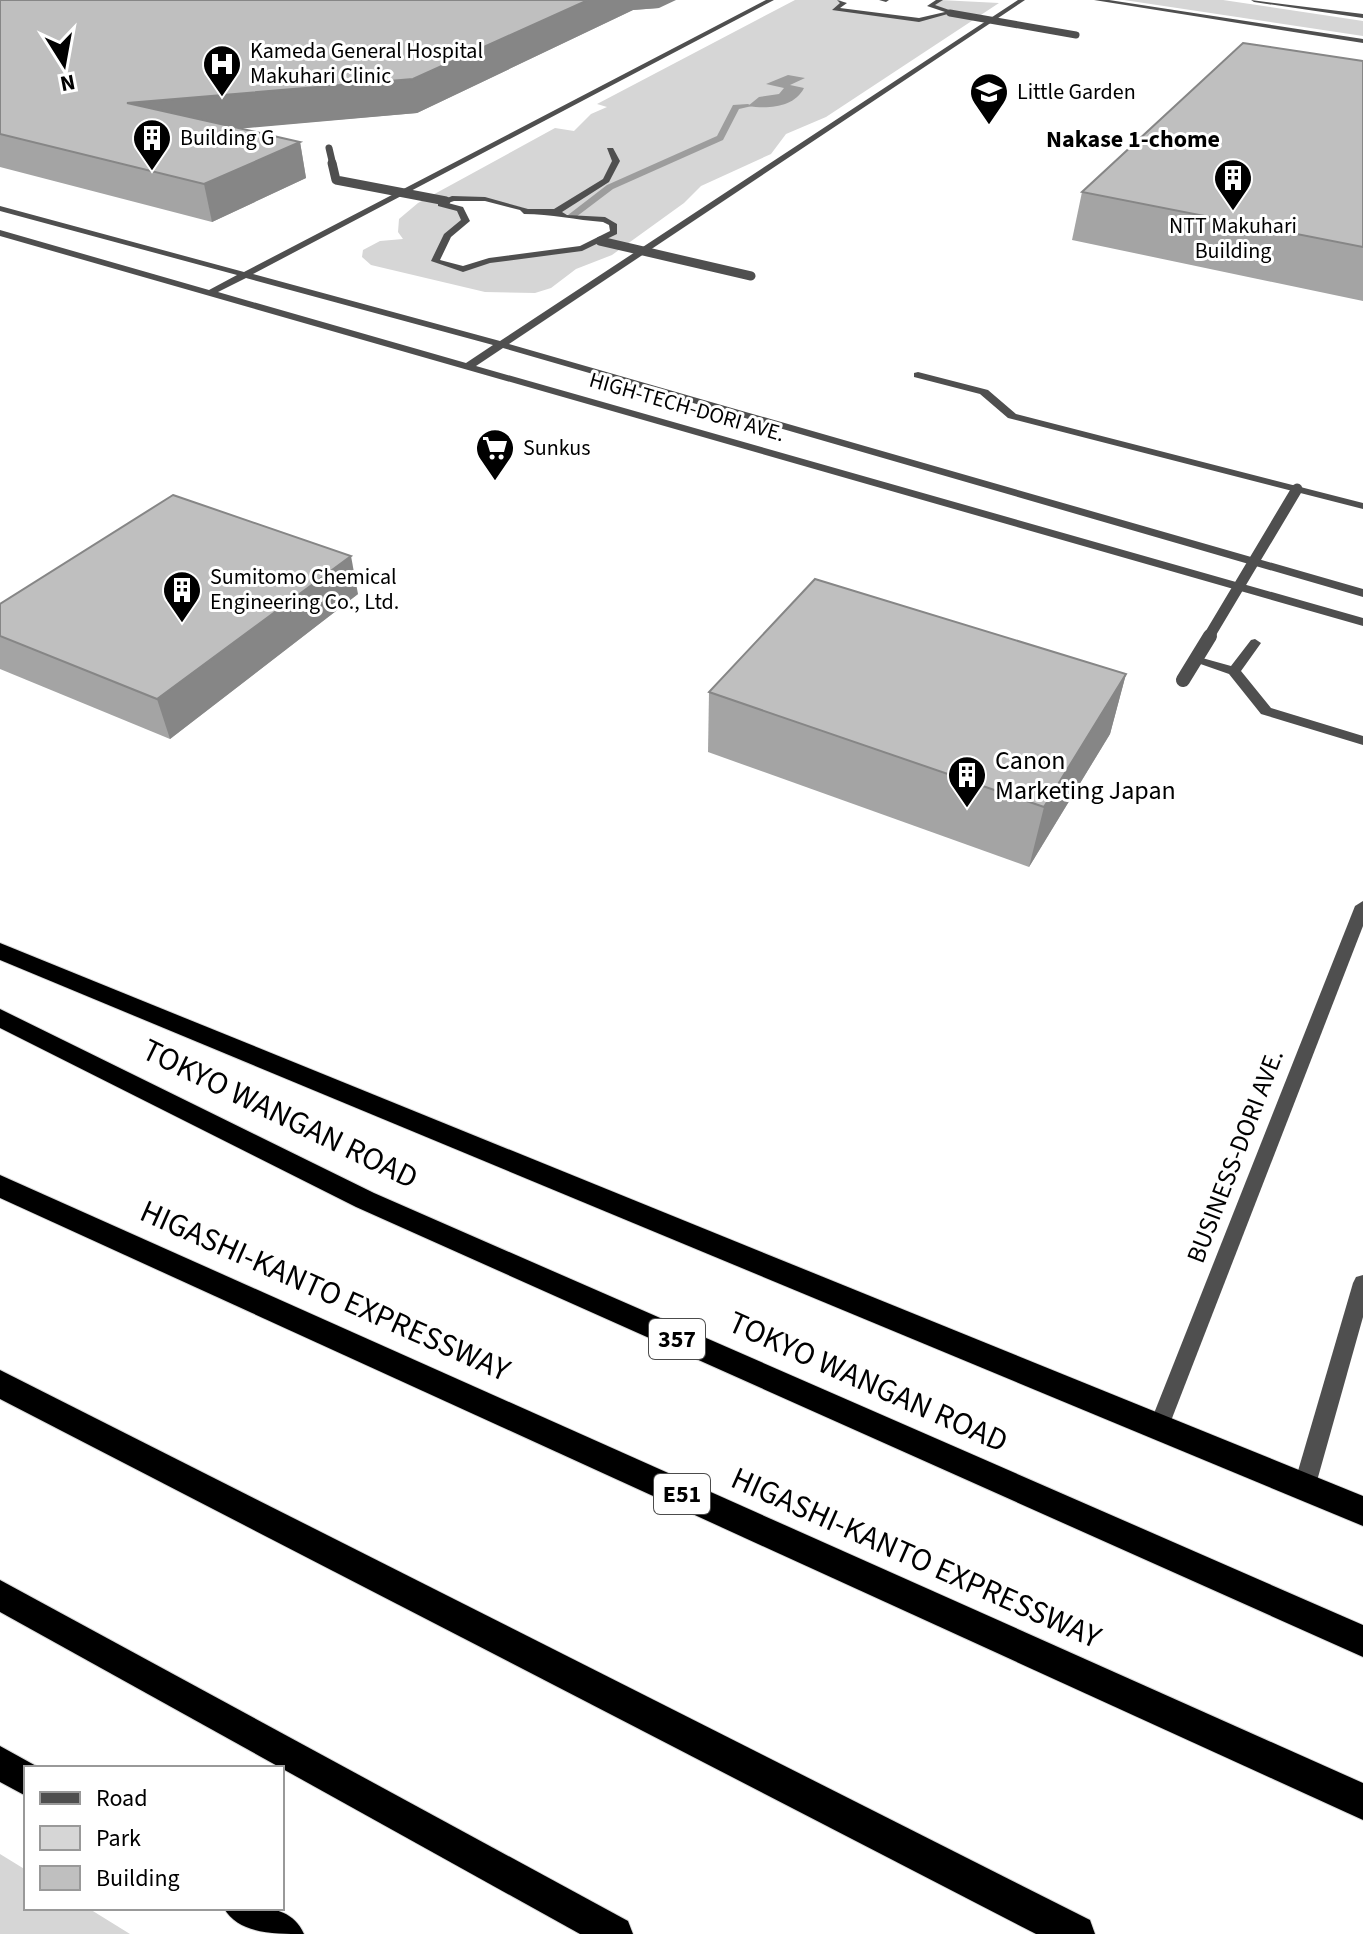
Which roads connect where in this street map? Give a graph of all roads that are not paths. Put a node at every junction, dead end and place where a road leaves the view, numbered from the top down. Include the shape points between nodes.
1 (771, 0) edge
2 (840, 0) edge
3 (940, 0) edge
4 (1022, 0) edge
5 (1097, 0) edge
6 (1254, 0) edge
7 (950, 13) junction
8 (1363, 16) edge
9 (1076, 35) dead end
10 (1363, 41) edge
11 (329, 148) dead end
12 (610, 150) dead end
13 (446, 201) junction
14 (0, 208) edge
15 (556, 212) junction
16 (0, 233) edge
17 (600, 241) junction
18 (245, 274) junction
19 (751, 276) dead end
20 (212, 292) junction
21 (500, 344) junction
22 (470, 365) junction
23 (918, 375) dead end
24 (1297, 489) junction
25 (1363, 506) edge
26 (1363, 593) edge
27 (1363, 622) edge
28 (1255, 643) dead end
29 (1195, 660) junction
30 (1234, 671) junction
31 (1183, 680) dead end
32 (1363, 741) edge
33 (1363, 906) edge
34 (0, 951) edge
35 (0, 1018) edge
36 (0, 1186) edge
37 (1363, 1283) edge
38 (0, 1384) edge
39 (1159, 1426) junction
40 (1304, 1488) junction
41 (1363, 1511) edge
42 (0, 1595) edge
43 (1363, 1641) edge
44 (0, 1763) edge
45 (24, 1778) edge
46 (1363, 1802) edge
47 (245, 1910) edge
48 (286, 1934) edge
49 (615, 1934) edge
50 (1076, 1934) edge

1 - 18 street
2 - 7 street via 844,3 834,9 881,16 919,20
3 - 7 street via 930,6
4 - 21 street
5 - 10 street
6 - 8 street
7 - 9 street, bridge
11 - 13 street, bridge via 336,180
12 - 15 street via 616,161 606,180
13 - 15 street via 485,199 532,214
13 - 17 street via 441,204 460,209 466,221 447,236 435,261 463,269
14 - 18 street, HIGH-TECH-DORI AVE.
15 - 17 street via 613,224 614,232
16 - 20 street, HIGH-TECH-DORI AVE.
17 - 19 street, bridge
18 - 20 street
18 - 21 street, HIGH-TECH-DORI AVE.
20 - 22 street, HIGH-TECH-DORI AVE.
21 - 22 street
21 - 26 street, HIGH-TECH-DORI AVE.
22 - 27 street, HIGH-TECH-DORI AVE.
23 - 24 street via 984,392 1012,416
24 - 25 street
24 - 29 street, bridge
28 - 30 street
29 - 30 street
29 - 31 street, bridge
30 - 32 street via 1266,711
33 - 39 street, BUSINESS-DORI AVE.
34 - 39 highway
35 - 43 highway, TOKYO WANGAN ROAD / 357 via 365,1200
36 - 46 highway, HIGASHI-KANTO EXPRESSWAY / E51
37 - 40 street
38 - 50 highway
39 - 40 highway
40 - 41 highway
42 - 49 highway
44 - 45 highway
47 - 48 highway

